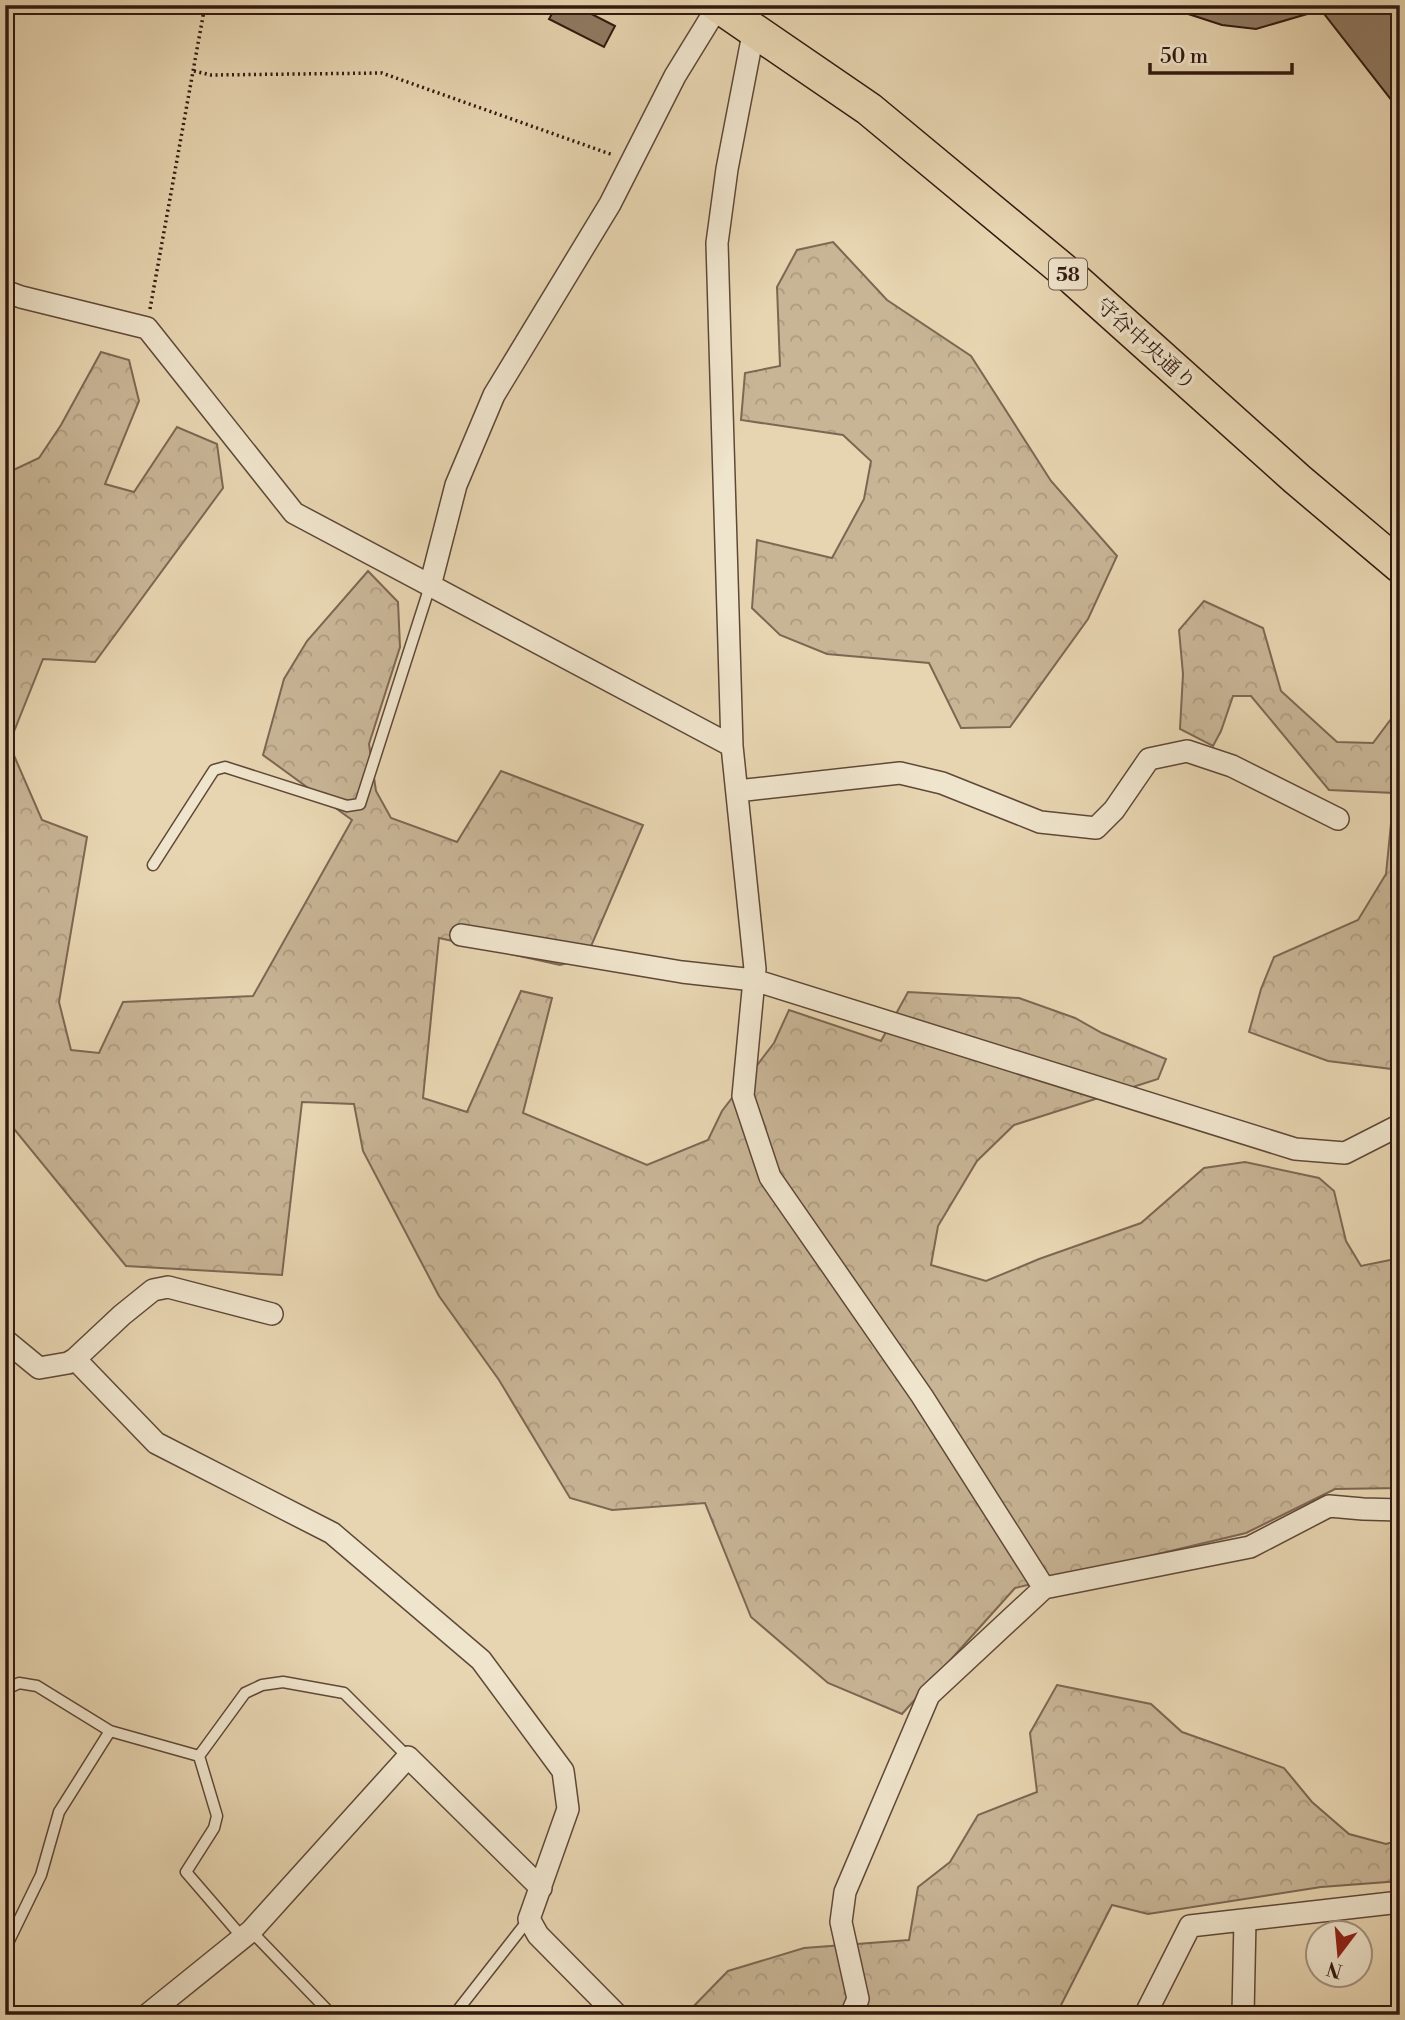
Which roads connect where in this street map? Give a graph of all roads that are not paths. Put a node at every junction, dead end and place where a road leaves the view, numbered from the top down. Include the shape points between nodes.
1 (718, 5) edge
2 (754, 29) junction
3 (5, 291) edge
4 (1400, 566) edge
5 (430, 586) junction
6 (732, 746) junction
7 (737, 791) junction
8 (1338, 819) dead end
9 (153, 865) dead end
10 (461, 935) dead end
11 (754, 980) junction
12 (1400, 1125) edge
13 (272, 1314) dead end
14 (5, 1340) edge
15 (75, 1359) junction
16 (1400, 1510) edge
17 (1044, 1588) junction
18 (5, 1690) edge
19 (110, 1731) junction
20 (199, 1756) junction
21 (408, 1757) junction
22 (541, 1888) junction
23 (1400, 1902) edge
24 (529, 1919) junction
25 (1245, 1920) junction
26 (247, 1934) junction
27 (5, 1949) edge
28 (147, 2015) edge
29 (332, 2015) edge
30 (454, 2015) edge
31 (617, 2015) edge
32 (850, 2015) edge
33 (1145, 2015) edge
34 (1243, 2015) edge

1 - 2 main road, 守谷中央通り / 58
1 - 5 street via 610,204 494,395 456,485
2 - 4 main road, 守谷中央通り / 58 via 869,109 1074,279
2 - 6 street via 717,243
3 - 5 street via 147,328 294,513
5 - 6 street
5 - 9 lane via 360,804 347,806 225,767 214,770
6 - 7 street
7 - 8 street via 900,773 942,783 1040,822 1096,828 1149,759 1187,751 1232,766
7 - 11 street
10 - 11 street
11 - 12 street via 1295,1149 1345,1153
11 - 17 street via 743,1096 769,1177 922,1396
13 - 15 street via 167,1287 153,1290
14 - 15 street via 39,1368
15 - 22 street via 156,1443 332,1533 481,1660 563,1771 568,1808
16 - 17 street via 1329,1506 1250,1547
17 - 32 street via 929,1695 845,1892 841,1922 858,1999
18 - 19 lane via 19,1683 37,1686
19 - 20 lane
19 - 27 lane via 59,1812 41,1875
20 - 21 lane via 245,1693 283,1682 344,1693
20 - 26 lane via 217,1816 186,1872
21 - 22 street
21 - 26 street
22 - 24 street
23 - 25 street
24 - 30 lane
24 - 31 street via 538,1935
25 - 33 street via 1190,1926
25 - 34 street
26 - 28 street
26 - 29 lane

